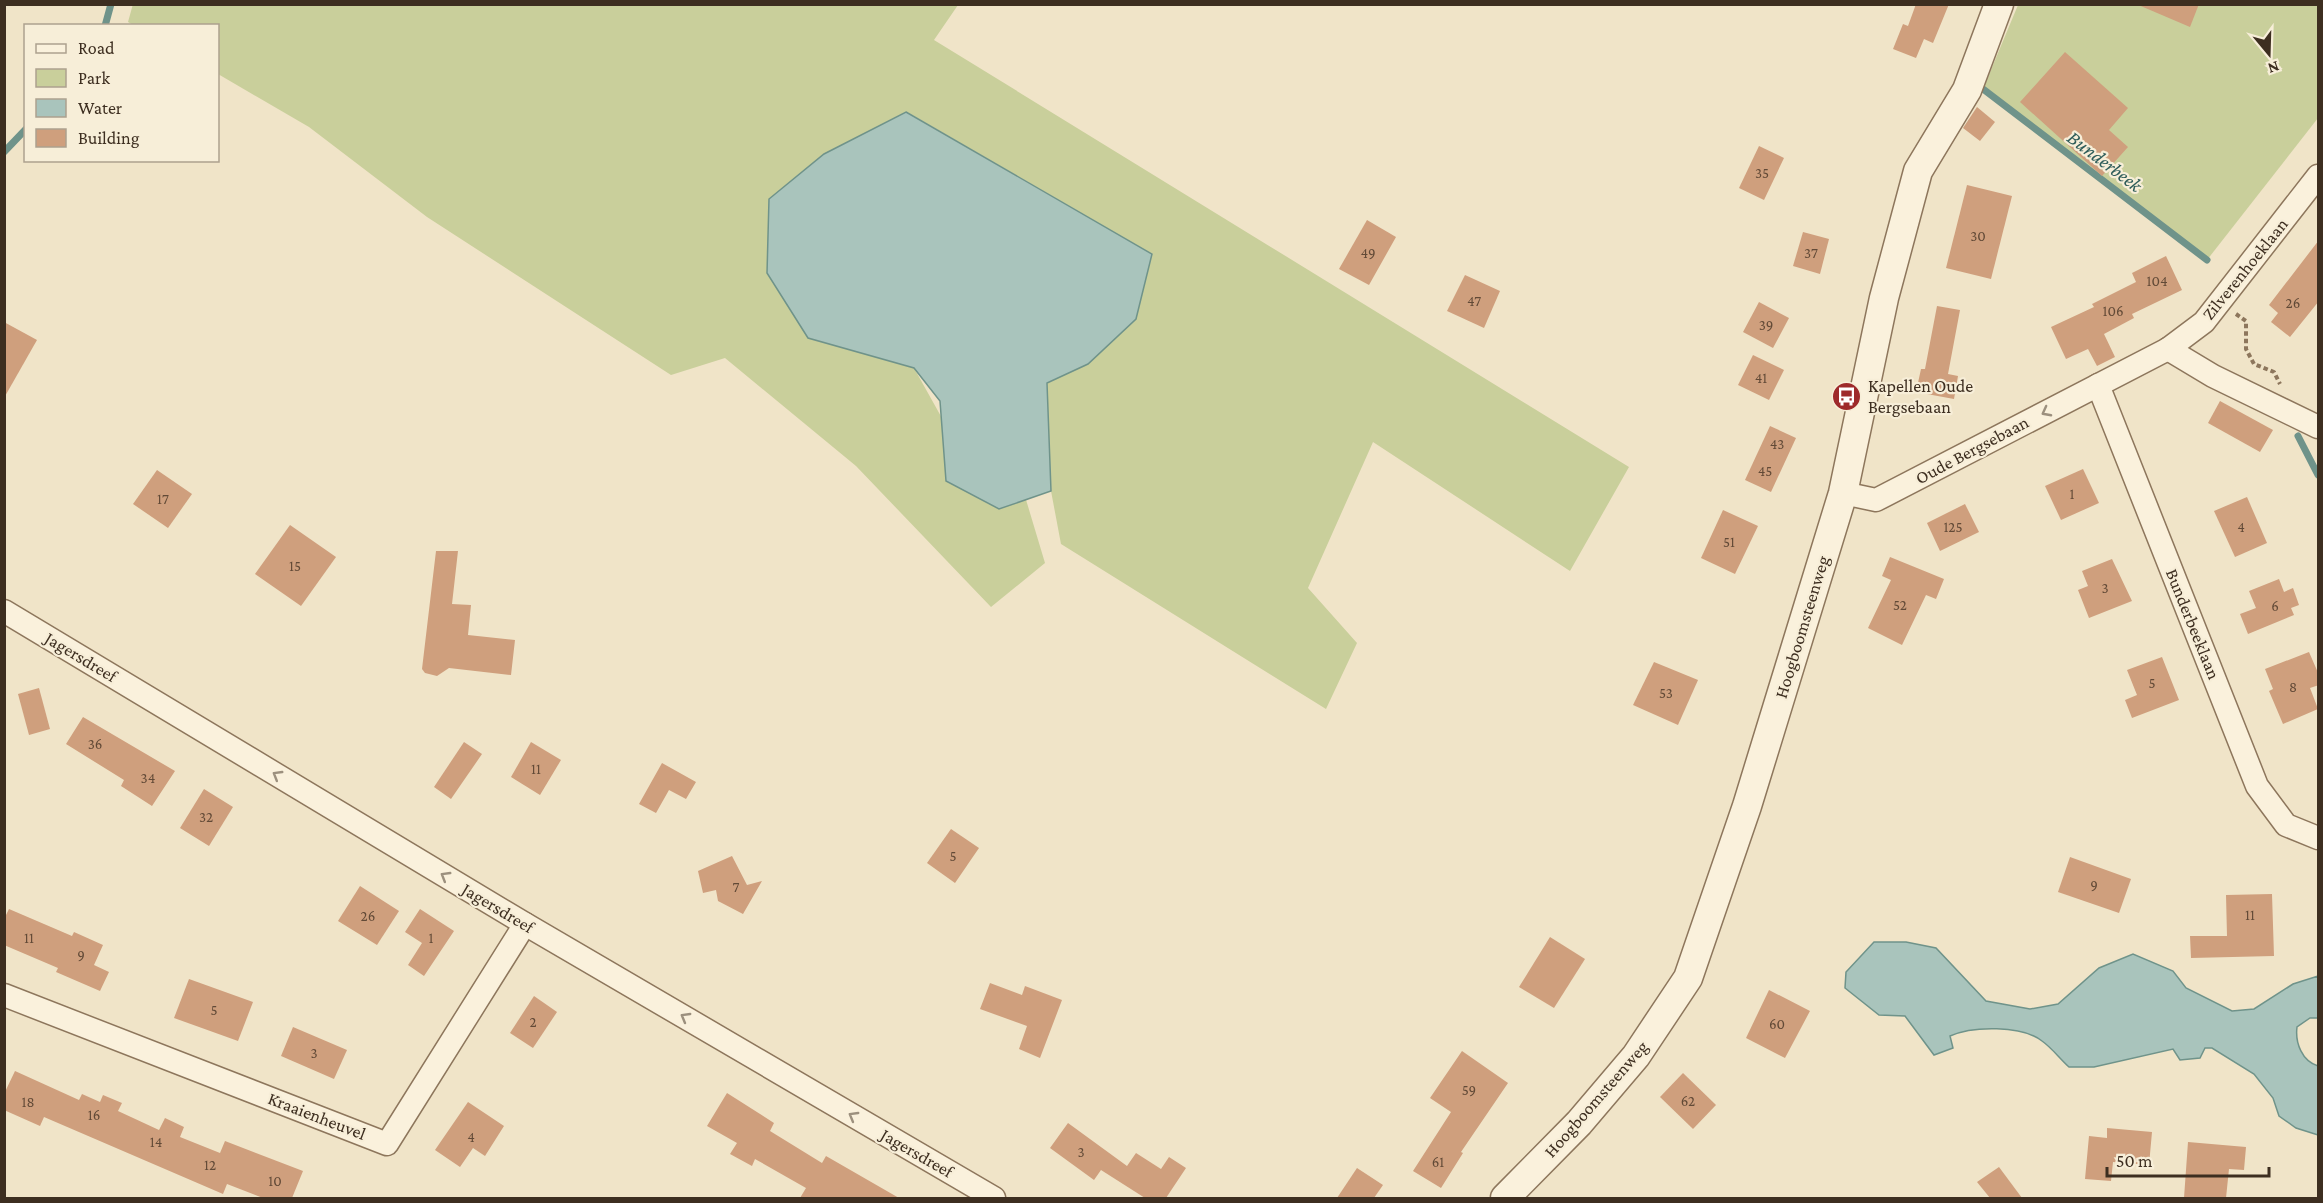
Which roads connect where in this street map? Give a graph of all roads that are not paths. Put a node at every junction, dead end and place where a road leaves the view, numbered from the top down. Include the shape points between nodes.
1 (1999, 4) edge
2 (2319, 176) edge
3 (2168, 349) junction
4 (2098, 385) junction
5 (2319, 427) edge
6 (1843, 493) junction
7 (4, 611) edge
8 (2319, 838) edge
9 (525, 924) junction
10 (4, 995) edge
11 (994, 1198) edge
12 (1505, 1198) edge

1 - 6 street, Hoogboomsteenweg via 1967,90 1918,171 1884,298
2 - 3 street, Zilverenhoeklaan via 2204,322
3 - 4 street, Zilverenhoeklaan
3 - 5 street via 2213,376
4 -> 6 street, Oude Bergsebaan via 1876,500
4 - 8 street, Bunderbeeklaan via 2257,786 2286,825
6 - 12 street, Hoogboomsteenweg via 1748,806 1688,978 1636,1056 1579,1123
9 -> 7 street, Jagersdreef
9 - 10 street, Kraaienheuvel via 387,1144
11 -> 9 street, Jagersdreef

